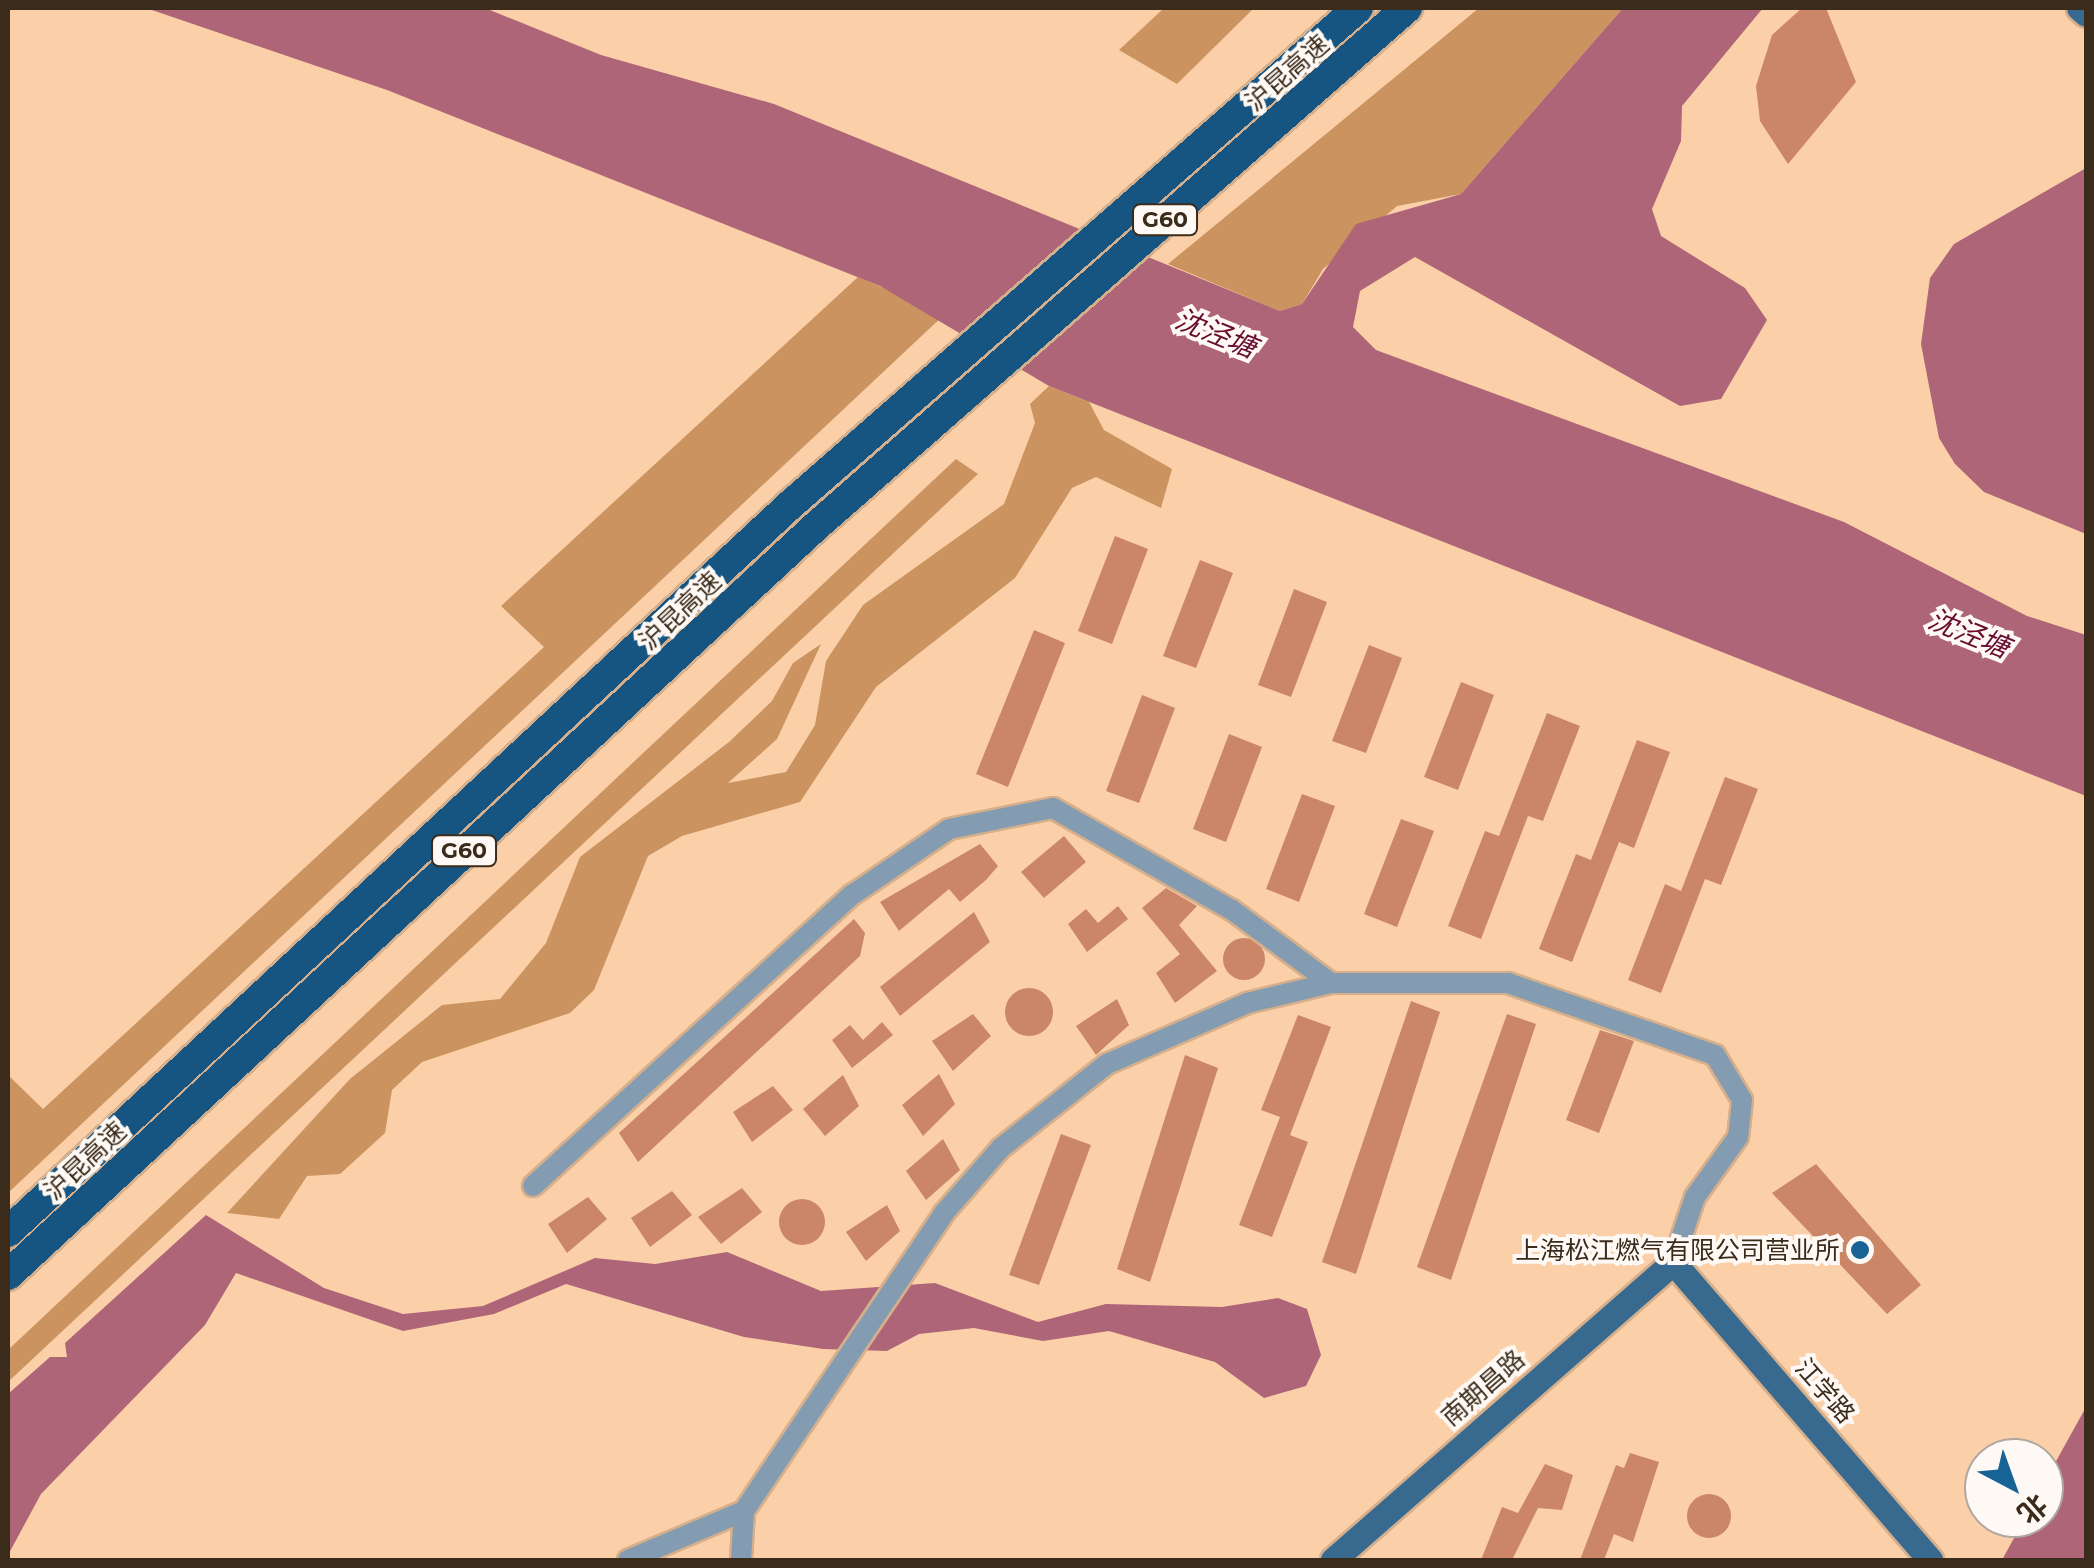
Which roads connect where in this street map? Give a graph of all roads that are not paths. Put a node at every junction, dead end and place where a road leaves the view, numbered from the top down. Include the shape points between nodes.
1 (1358, 8) edge
2 (1407, 8) edge
3 (2078, 8) edge
4 (2086, 14) edge
5 (1331, 983) junction
6 (534, 1186) dead end
7 (8, 1232) edge
8 (1674, 1262) junction
9 (8, 1275) edge
10 (744, 1510) junction
11 (628, 1560) edge
12 (741, 1560) edge
13 (1333, 1560) edge
14 (1930, 1560) edge

1 - 7 highway, 沪昆高速 / G60 via 902,407
2 - 9 highway, 沪昆高速 / G60 via 923,432
3 - 4 main road
5 - 6 street via 1232,910 1053,808 950,830 852,895
5 - 8 street via 1508,983 1715,1055 1742,1100 1738,1137 1696,1197
5 - 10 street via 1248,1003 1107,1064 1001,1148 906,1273
8 - 13 main road, 南期昌路
8 - 14 main road, 江学路
10 - 11 street
10 - 12 street

